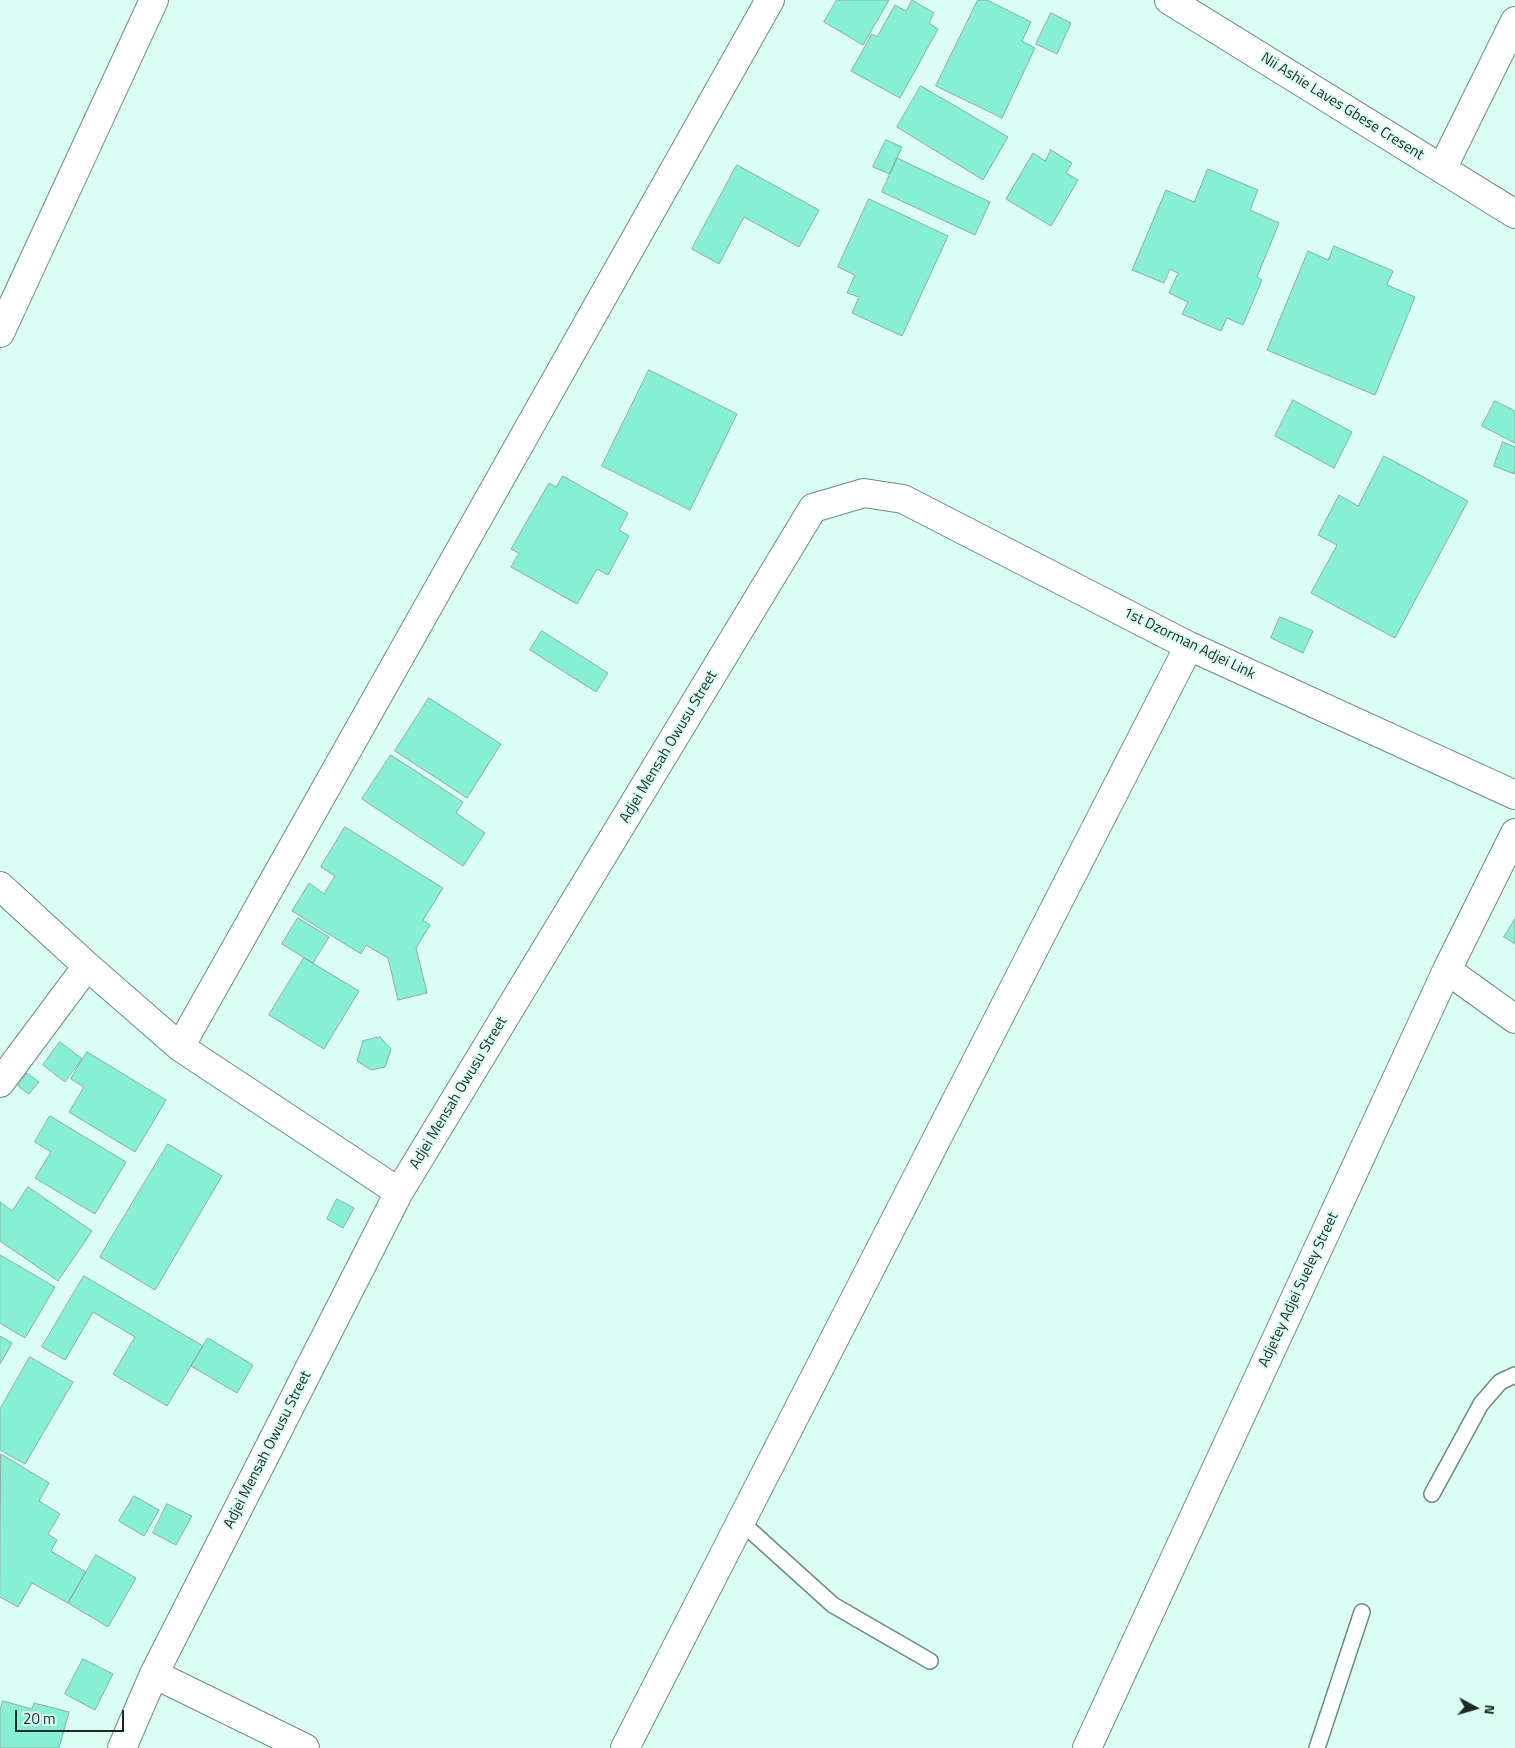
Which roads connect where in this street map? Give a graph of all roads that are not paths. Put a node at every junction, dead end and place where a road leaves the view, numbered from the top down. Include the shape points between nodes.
1 (770, 0) edge
2 (1169, 0) edge
3 (151, 1) edge
4 (1515, 21) edge
5 (1442, 170) junction
6 (1515, 214) edge
7 (0, 333) edge
8 (864, 493) joint
9 (1189, 646) junction
10 (1515, 796) edge
11 (1515, 833) edge
12 (0, 886) edge
13 (87, 966) junction
14 (1447, 970) junction
15 (1515, 1019) edge
16 (180, 1047) junction
17 (0, 1083) edge
18 (399, 1192) junction
19 (1515, 1374) edge
20 (1432, 1494) dead end
21 (741, 1522) junction
22 (1362, 1612) dead end
23 (930, 1661) dead end
24 (154, 1674) junction
25 (122, 1748) edge
26 (305, 1748) edge
27 (625, 1748) edge
28 (1087, 1748) edge
29 (1317, 1748) edge

1 - 16 street
2 - 5 street, Nii Ashie Laves Gbese Cresent
3 - 7 street
4 - 5 street
5 - 6 street, Nii Ashie Laves Gbese Cresent
8 - 9 street, 1st Dzorman Adjei Link via 903,499
8 - 18 street, Adjei Mensah Owusu Street via 813,508
9 - 10 street, 1st Dzorman Adjei Link
9 - 21 street
11 - 14 street, Adjetey Adjei Sueley Street
12 - 13 street
13 - 16 street
13 - 17 street
14 - 15 street
14 - 28 street, Adjetey Adjei Sueley Street
16 - 18 street
18 - 24 street, Adjei Mensah Owusu Street
19 - 20 lane via 1500,1382 1481,1404
21 - 23 lane via 833,1605
21 - 27 street
22 - 29 lane
24 - 25 street, Adjei Mensah Owusu Street
24 - 26 street

